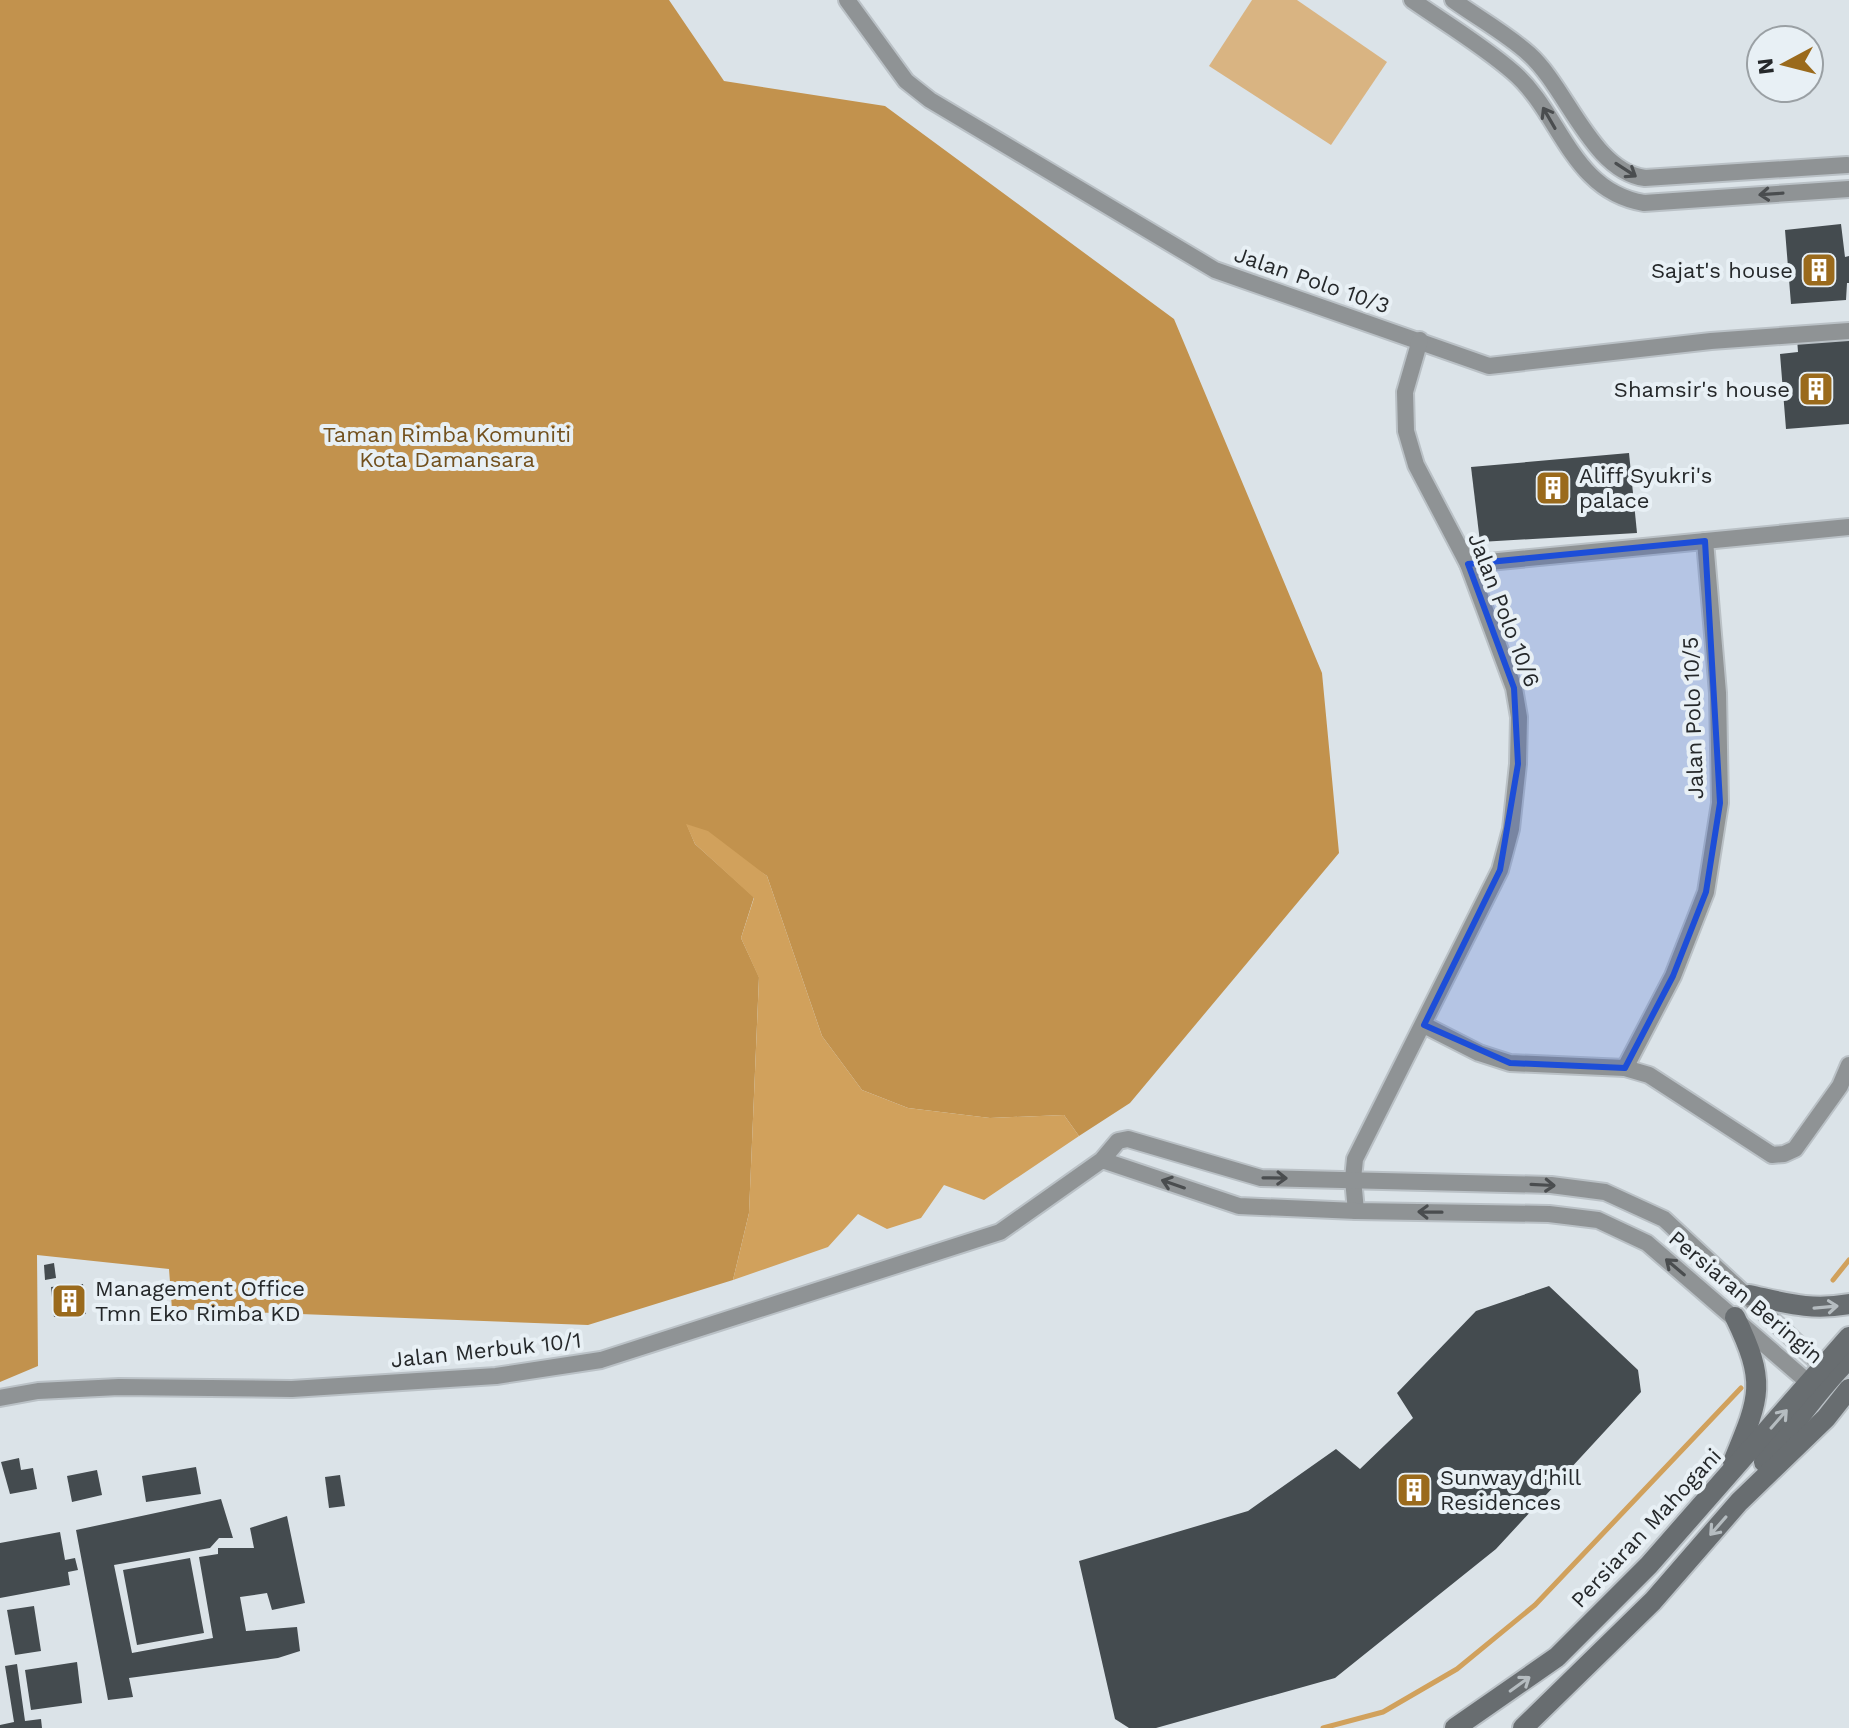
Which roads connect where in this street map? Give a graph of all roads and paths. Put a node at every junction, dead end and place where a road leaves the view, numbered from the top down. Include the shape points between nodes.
1 (847, 0) edge
2 (1412, 0) edge
3 (1453, 0) edge
4 (1848, 161) edge
5 (1716, 173) junction
6 (1849, 182) edge
7 (1849, 189) edge
8 (1719, 197) junction
9 (1849, 331) edge
10 (1420, 340) junction
11 (1849, 527) edge
12 (1705, 541) junction
13 (1468, 564) junction
14 (1424, 1025) junction
15 (1849, 1065) edge
16 (1625, 1068) junction
17 (1118, 1141) joint
18 (1102, 1160) junction
19 (1353, 1179) junction
20 (1356, 1211) junction
21 (1749, 1295) junction
22 (1849, 1304) edge
23 (1735, 1317) junction
24 (1849, 1337) edge
25 (1849, 1359) edge
26 (1819, 1378) junction
27 (1849, 1389) edge
28 (0, 1398) edge
29 (1725, 1481) junction
30 (1739, 1502) junction
31 (1455, 1728) edge
32 (1523, 1728) edge

1 - 10 street, Jalan Polo 10/3 via 906,81 930,100 1202,262
8 -> 2 street via 1644,203 1617,196 1577,163 1537,98 1513,72
3 -> 5 street via 1529,54 1556,84 1595,146 1629,175
4 - 5 street
4 - 6 street
5 - 8 street
7 -> 8 street
9 - 10 street, Jalan Polo 10/3 via 1489,366
10 - 13 street, Jalan Polo 10/6 via 1405,392 1406,431 1416,465
11 - 12 street
12 - 13 street
12 - 16 street, Jalan Polo 10/5 via 1718,693 1720,803 1706,892 1673,976
13 - 14 street, Jalan Polo 10/6 via 1514,688 1518,764 1500,870
14 - 16 street via 1510,1063
14 - 19 street, Jalan Polo 10/6 via 1355,1159
15 - 16 street via 1795,1149 1772,1155 1649,1075
17 - 18 street, Jalan Merbuk 10/1
17 -> 19 street, Persiaran Beringin via 1128,1139 1261,1178
20 -> 18 street, Persiaran Beringin via 1239,1206
18 - 28 street, Jalan Merbuk 10/1 via 1000,1232 601,1360 481,1377 292,1389 119,1387
19 - 20 street
19 -> 21 street, Persiaran Beringin via 1551,1185 1605,1192 1664,1219
23 -> 20 street, Persiaran Beringin via 1647,1243 1598,1220 1549,1214
21 -> 22 main road via 1800,1307
21 - 26 street, Persiaran Beringin
23 - 26 street, Persiaran Beringin
23 - 29 main road via 1753,1355 1757,1391 1754,1412
24 - 26 main road, Persiaran Mahogani
25 - 26 main road
29 -> 26 main road, Persiaran Mahogani
26 - 30 main road via 1804,1414 1757,1470
27 - 30 main road
31 -> 29 main road, Persiaran Mahogani via 1557,1657
30 -> 32 main road via 1653,1601

